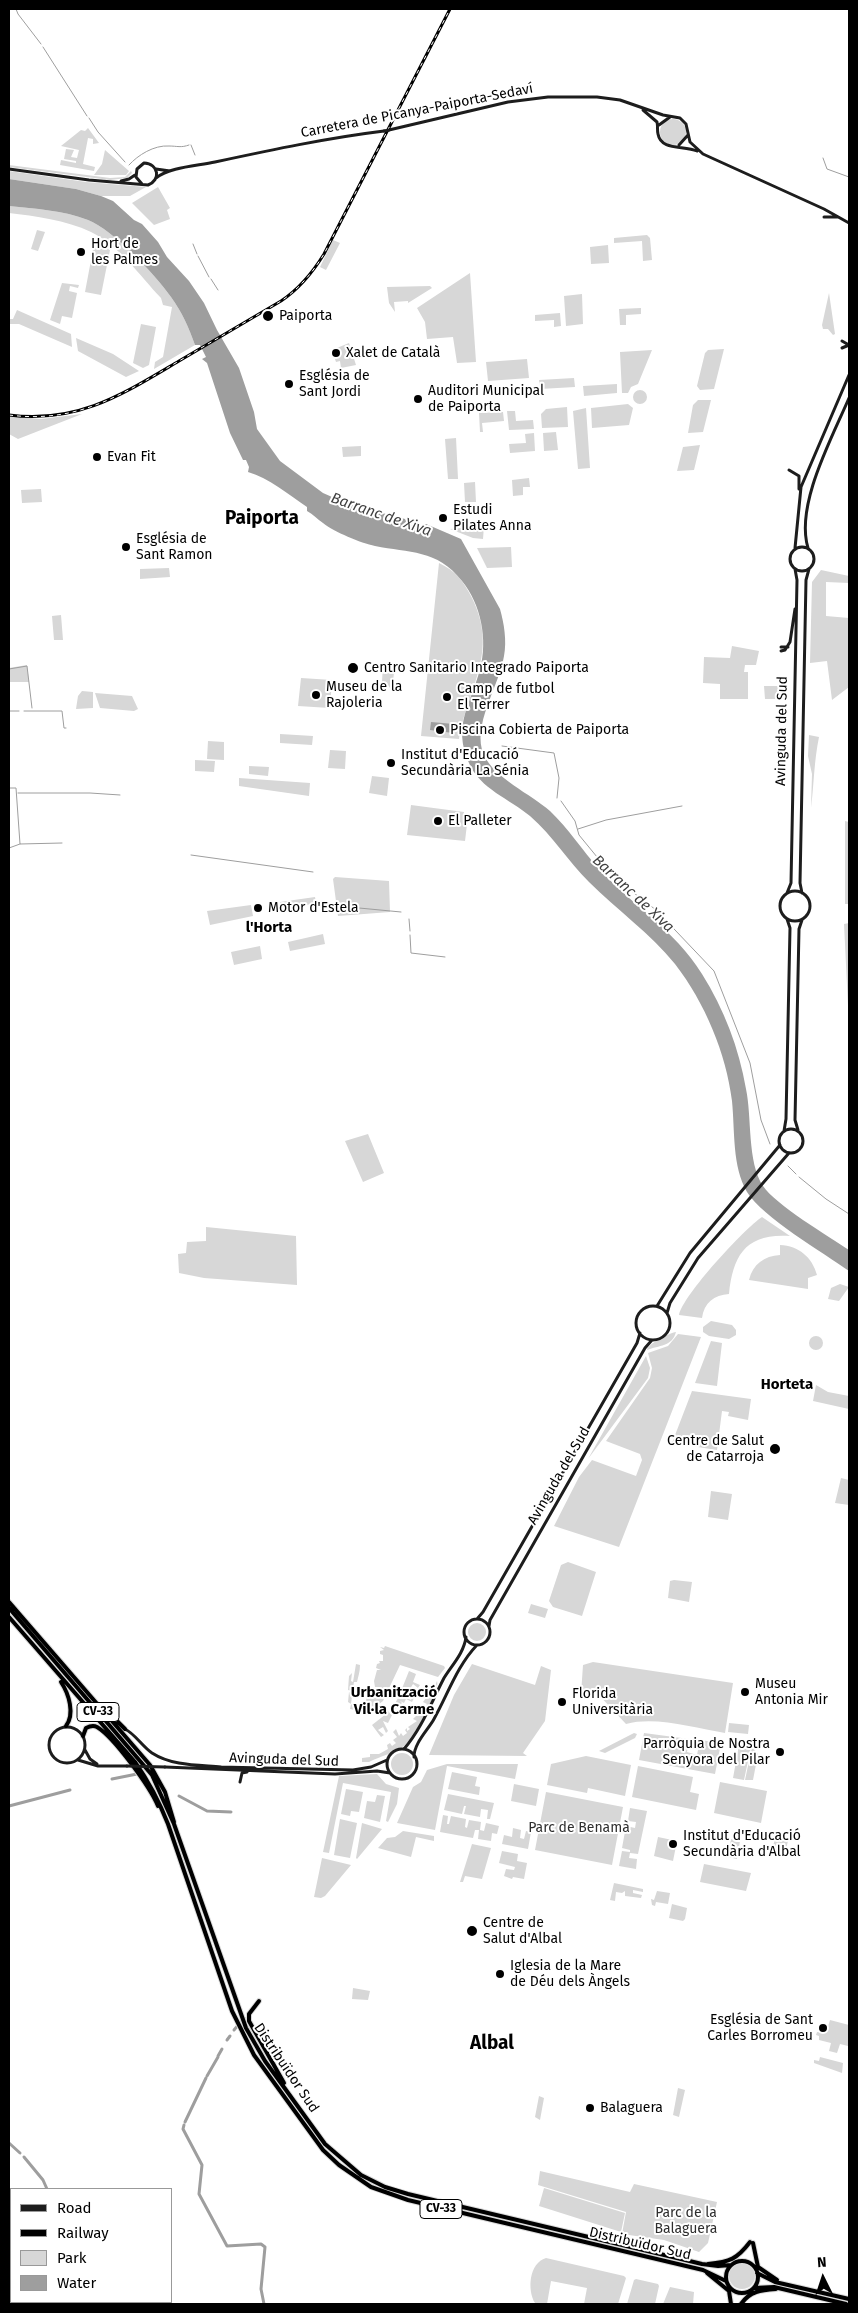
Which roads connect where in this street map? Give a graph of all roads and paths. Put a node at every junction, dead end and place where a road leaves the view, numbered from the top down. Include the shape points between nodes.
1 (634, 105) junction
2 (670, 117) junction
3 (658, 127) junction
4 (688, 135) junction
5 (678, 146) junction
6 (703, 154) junction
7 (9, 169) edge
8 (156, 169) junction
9 (176, 170) junction
10 (136, 174) junction
11 (156, 178) junction
12 (108, 182) junction
13 (142, 184) junction
14 (824, 217) dead end
15 (843, 218) junction
16 (849, 223) edge
17 (842, 341) dead end
18 (849, 345) edge
19 (842, 348) dead end
20 (849, 375) edge
21 (849, 398) edge
22 (849, 404) edge
23 (844, 411) junction
24 (789, 470) dead end
25 (799, 497) junction
26 (795, 548) junction
27 (808, 548) junction
28 (795, 569) junction
29 (809, 569) junction
30 (796, 603) junction
31 (781, 649) dead end
32 (787, 892) junction
33 (802, 893) junction
34 (786, 919) junction
35 (802, 920) junction
36 (798, 1130) junction
37 (784, 1131) junction
38 (780, 1145) junction
39 (789, 1153) junction
40 (657, 1306) junction
41 (667, 1313) junction
42 (640, 1333) junction
43 (652, 1340) junction
44 (9, 1602) edge
45 (9, 1608) edge
46 (9, 1617) edge
47 (477, 1619) junction
48 (489, 1626) junction
49 (466, 1637) junction
50 (477, 1645) junction
51 (55, 1671) junction
52 (78, 1683) junction
53 (66, 1726) junction
54 (125, 1729) joint
55 (83, 1736) junction
56 (404, 1749) junction
57 (85, 1750) junction
58 (414, 1756) junction
59 (77, 1760) junction
60 (387, 1760) junction
61 (105, 1765) junction
62 (224, 1767) junction
63 (207, 1768) junction
64 (260, 1771) junction
65 (390, 1773) junction
66 (240, 1782) dead end
67 (168, 1824) junction
68 (174, 1824) junction
69 (260, 2001) dead end
70 (286, 2090) junction
71 (702, 2264) junction
72 (731, 2265) junction
73 (703, 2270) junction
74 (757, 2273) junction
75 (726, 2281) junction
76 (783, 2286) junction
77 (752, 2289) junction
78 (849, 2299) edge
79 (731, 2304) edge
80 (741, 2304) edge
81 (846, 2304) edge

1 - 2 main road
1 - 3 main road via 655,118
1 - 9 main road, Carretera de Picanya-Paiporta-Sedaví, bridge via 598,97 522,100 389,130 324,139
2 - 3 main road
2 - 4 main road via 683,120
3 - 5 main road via 663,143
4 - 5 main road
4 - 6 main road via 690,142
5 - 6 main road
6 - 15 main road
7 - 12 main road
8 - 9 main road, Carretera de Picanya-Paiporta-Sedaví
8 - 10 main road via 152,164 144,163
8 - 11 main road
9 - 11 main road, Carretera de Picanya-Paiporta-Sedaví
10 - 12 main road via 129,179
10 - 13 main road
11 - 13 main road via 150,184
12 - 13 main road
14 - 15 main road
15 - 16 main road
17 - 18 main road
18 - 19 main road
20 - 25 main road
21 - 23 main road
22 - 23 main road
23 - 27 main road via 811,489
24 - 25 main road via 798,474 800,479
25 - 26 main road
26 - 27 main road
26 - 28 main road via 789,558
27 - 29 main road via 814,560
28 - 29 main road via 802,572
28 - 30 main road, Avinguda del Sud
29 - 33 main road, Avinguda del Sud via 806,579
30 - 31 main road via 788,647
30 - 32 main road, Avinguda del Sud via 791,883
32 - 33 main road
32 - 34 main road via 779,906
33 - 35 main road via 810,906
34 - 35 main road
34 - 37 main road via 790,928
35 - 36 main road via 795,1120
36 - 37 main road via 790,1128
36 - 39 main road via 804,1139 802,1146 797,1152
37 - 38 main road via 779,1138
38 - 39 main road
38 - 40 main road via 690,1253
39 - 41 main road via 698,1258 670,1302
40 - 41 main road
40 - 42 main road via 640,1312 636,1322
41 - 43 main road via 670,1319 668,1330 662,1337
42 - 43 main road
42 - 47 main road, Avinguda del Sud
43 - 48 main road, Avinguda del Sud
44 - 52 highway
45 - 68 highway, Distribuïdor Sud / CV-33 via 140,1759 162,1794
46 - 51 highway, Distribuïdor Sud / CV-33
47 - 48 main road
47 - 49 main road via 467,1625
48 - 50 main road via 488,1638
49 - 50 main road
49 - 56 main road via 464,1648 444,1679 428,1714
50 - 58 main road via 456,1674
51 - 53 highway via 69,1703
51 - 67 highway, Distribuïdor Sud / CV-33 via 135,1762 157,1796
52 - 54 highway
52 - 68 highway via 150,1765 165,1792
53 - 55 main road via 78,1730
53 - 59 main road via 53,1733 49,1749 55,1759 62,1762
54 - 62 main road via 146,1749 164,1759
55 - 57 main road
55 - 67 highway via 90,1726 96,1726 104,1733 149,1788
56 - 58 main road
56 - 60 main road via 392,1752
57 - 59 main road
57 - 61 main road via 93,1762
58 - 65 main road via 416,1768 410,1776 397,1778
59 - 61 main road, Avinguda del Sud
60 - 62 main road, Avinguda del Sud via 353,1770
60 - 65 main road
61 - 63 main road, Avinguda del Sud, bridge
62 - 63 main road, Avinguda del Sud
63 - 64 main road, Avinguda del Sud
64 - 65 main road, Avinguda del Sud
64 - 66 main road via 243,1772
67 - 73 highway, Distribuïdor Sud / CV-33 via 239,2027 260,2063 323,2150 348,2173 371,2187 408,2200
68 - 70 highway, Distribuïdor Sud / CV-33 via 240,2016
69 - 70 highway via 249,2014 250,2021
70 - 71 highway, Distribuïdor Sud / CV-33 via 325,2144 340,2159 385,2187
71 - 72 highway, Distribuïdor Sud / CV-33
71 - 76 highway via 734,2259 752,2242 758,2267
72 - 74 highway, CV-33 via 745,2261 754,2266
72 - 75 highway via 726,2272
73 - 75 highway, Distribuïdor Sud / CV-33
73 - 79 highway via 726,2288
74 - 76 highway, CV-33
74 - 77 highway via 757,2282
75 - 77 highway, CV-33 via 736,2291
76 - 77 highway, CV-33
76 - 78 highway, CV-33
76 - 80 highway via 754,2292
76 - 81 highway, CV-33

